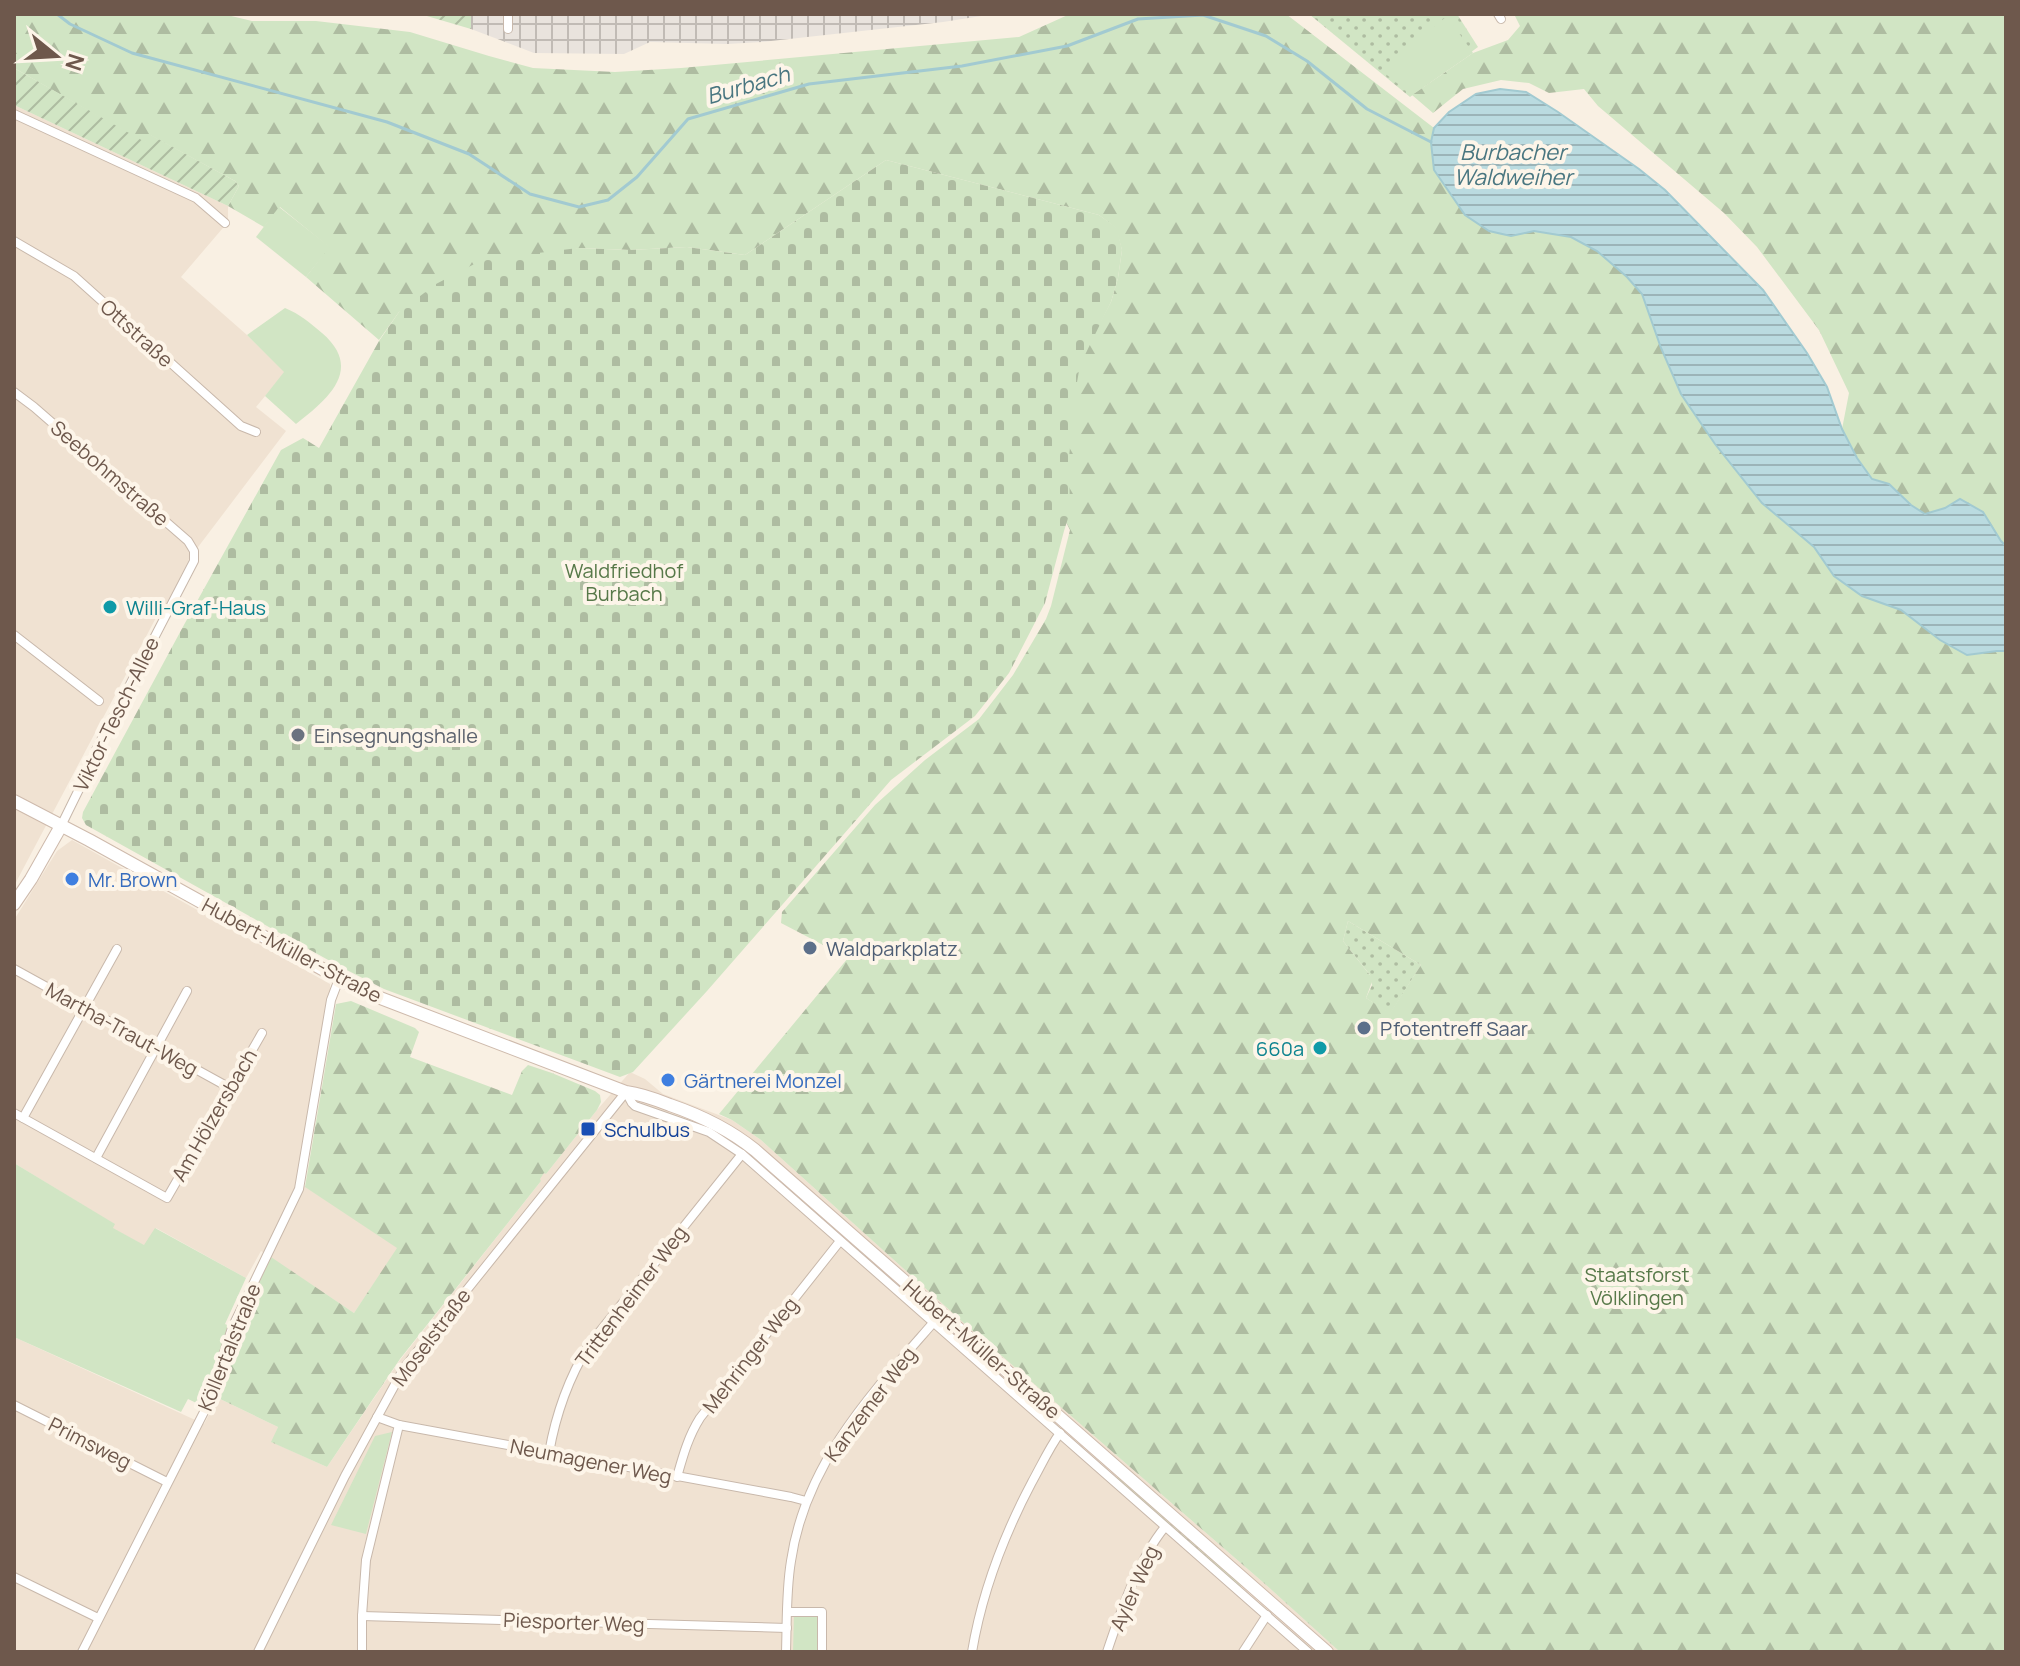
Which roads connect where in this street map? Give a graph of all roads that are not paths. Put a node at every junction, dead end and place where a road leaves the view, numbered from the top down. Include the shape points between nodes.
1 (508, 14) edge
2 (508, 29) dead end
3 (14, 114) edge
4 (225, 223) dead end
5 (14, 241) edge
6 (14, 392) edge
7 (256, 432) dead end
8 (194, 561) joint
9 (14, 635) edge
10 (99, 701) dead end
11 (14, 801) edge
12 (61, 826) junction
13 (14, 904) edge
14 (117, 949) dead end
15 (14, 969) edge
16 (339, 979) junction
17 (187, 991) dead end
18 (84, 1009) junction
19 (262, 1033) dead end
20 (156, 1048) junction
21 (230, 1088) junction
22 (626, 1092) junction
23 (14, 1113) edge
24 (23, 1118) junction
25 (742, 1154) junction
26 (96, 1158) junction
27 (840, 1241) junction
28 (933, 1323) junction
29 (14, 1405) edge
30 (377, 1417) junction
31 (399, 1425) junction
32 (1060, 1433) junction
33 (549, 1453) junction
34 (677, 1477) junction
35 (167, 1482) junction
36 (806, 1501) junction
37 (1165, 1527) junction
38 (14, 1577) edge
39 (787, 1612) junction
40 (1267, 1615) junction
41 (362, 1616) junction
42 (98, 1618) junction
43 (787, 1628) junction
44 (1318, 1650) edge
45 (82, 1652) edge
46 (258, 1652) edge
47 (362, 1652) edge
48 (786, 1652) edge
49 (822, 1652) edge
50 (972, 1652) edge
51 (1107, 1652) edge
52 (1243, 1652) edge

1 - 2 street
3 - 4 street via 196,198
5 - 7 street, Ottstraße via 74,276 241,426
6 - 8 street, Seebohmstraße via 188,541
8 - 12 street, Viktor-Tesch-Allee
9 - 10 street
11 - 12 main road, Hubert-Müller-Straße
12 - 13 main road
12 - 16 main road, Hubert-Müller-Straße
14 - 18 street
15 - 18 street, Martha-Traut-Weg
16 - 22 main road, Hubert-Müller-Straße
16 - 35 street, Köllertalstraße via 299,1189 232,1328 206,1408
17 - 20 street
18 - 20 street, Martha-Traut-Weg
18 - 24 street
19 - 21 street, Am Hölzersbach
20 - 21 street, Martha-Traut-Weg
20 - 26 street
21 - 26 street, Am Hölzersbach via 167,1198
22 - 25 street, Hubert-Müller-Straße via 635,1106 709,1132
22 - 30 street, Moselstraße via 404,1368
22 - 44 main road, Hubert-Müller-Straße via 700,1115 755,1150
23 - 24 street
24 - 26 street
25 - 27 street, Hubert-Müller-Straße
25 - 33 street, Trittenheimer Weg via 589,1345 565,1391
27 - 28 street, Hubert-Müller-Straße
27 - 34 street, Mehringer Weg via 700,1418
28 - 32 street, Hubert-Müller-Straße
28 - 36 street, Kanzemer Weg via 841,1435
29 - 35 street, Primsweg
30 - 31 street, Neumagener Weg
30 - 46 street, Moselstraße
31 - 33 street, Neumagener Weg
31 - 41 street via 366,1560
32 - 37 street, Hubert-Müller-Straße
32 - 50 street via 996,1560
33 - 34 street, Neumagener Weg
34 - 36 street, Neumagener Weg
35 - 42 street, Köllertalstraße
36 - 39 street, Kanzemer Weg via 790,1561
37 - 40 street, Hubert-Müller-Straße
37 - 51 street, Ayler Weg via 1132,1587
38 - 42 street
39 - 43 street, Kanzemer Weg
39 - 49 street via 822,1612
40 - 44 street, Hubert-Müller-Straße
40 - 52 street
41 - 43 street, Piesporter Weg
41 - 47 street
42 - 45 street, Köllertalstraße
43 - 48 street, Kanzemer Weg

